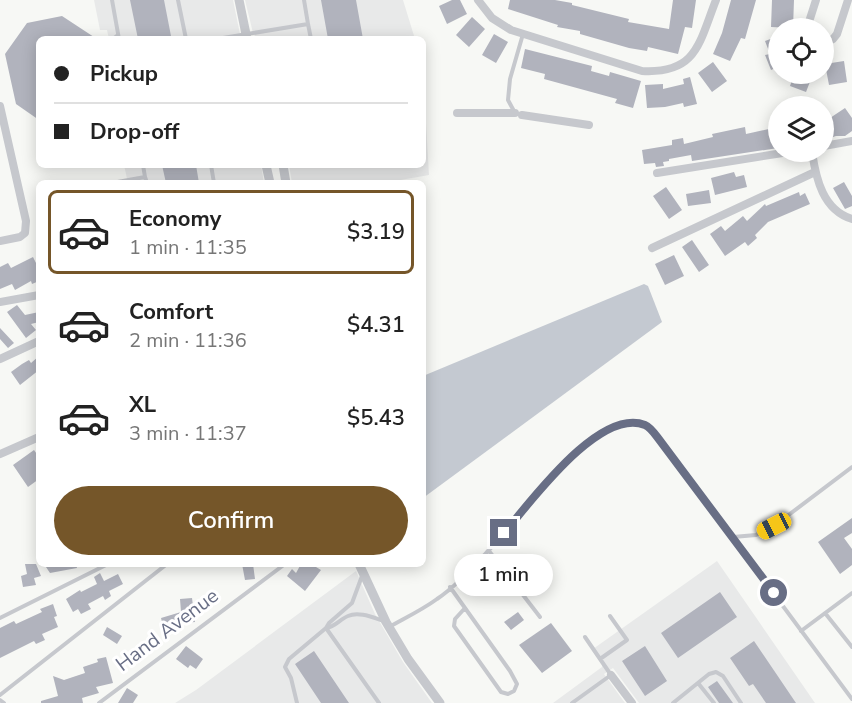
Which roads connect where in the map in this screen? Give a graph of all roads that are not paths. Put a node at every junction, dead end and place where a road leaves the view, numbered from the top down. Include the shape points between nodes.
1 (112, 0) edge
2 (178, 0) edge
3 (239, 0) edge
4 (304, 0) edge
5 (478, 0) edge
6 (716, 0) edge
7 (816, 0) edge
8 (848, 0) edge
9 (809, 18) edge
10 (308, 24) junction
11 (523, 34) junction
12 (119, 36) edge
13 (185, 36) edge
14 (248, 36) edge
15 (253, 36) edge
16 (310, 36) edge
17 (834, 38) edge
18 (0, 106) edge
19 (457, 113) dead end
20 (518, 114) junction
21 (589, 125) dead end
22 (852, 141) edge
23 (834, 144) edge
24 (768, 155) edge
25 (814, 162) edge
26 (144, 168) edge
27 (815, 172) junction
28 (657, 173) dead end
29 (145, 177) junction
30 (128, 180) edge
31 (146, 180) edge
32 (852, 219) edge
33 (0, 241) edge
34 (652, 248) dead end
35 (36, 296) edge
36 (0, 302) edge
37 (36, 342) edge
38 (0, 359) edge
39 (36, 438) edge
40 (0, 454) edge
41 (852, 467) edge
42 (732, 537) junction
43 (489, 551) junction
44 (102, 567) edge
45 (163, 567) edge
46 (281, 567) edge
47 (361, 568) edge
48 (450, 587) junction
49 (852, 593) edge
50 (465, 608) junction
51 (825, 613) junction
52 (610, 616) dead end
53 (540, 617) dead end
54 (0, 618) edge
55 (388, 625) junction
56 (326, 628) junction
57 (801, 631) junction
58 (585, 637) dead end
59 (852, 647) edge
60 (600, 658) junction
61 (611, 675) junction
62 (698, 683) junction
63 (0, 695) edge
64 (852, 699) edge
65 (0, 700) edge
66 (4, 703) edge
67 (99, 703) edge
68 (297, 703) edge
69 (379, 703) edge
70 (440, 703) edge
71 (572, 703) edge
72 (632, 703) edge
73 (673, 703) edge
74 (714, 703) edge
75 (741, 703) edge

1 - 12 lane
2 - 13 lane
3 - 14 street
4 - 10 lane
5 - 11 street via 492,18
6 - 11 street via 697,49 682,66 661,72 642,71
7 - 9 street
8 - 17 street
10 - 15 lane
10 - 16 lane
11 - 20 lane via 508,100
18 - 33 street via 26,221 25,233 20,237
19 - 20 street
20 - 21 street
22 - 23 street
24 - 28 street
25 - 27 street
26 - 29 lane
27 - 32 street via 830,206
27 - 34 street
29 - 30 lane
29 - 31 lane
35 - 36 street
37 - 38 street
39 - 40 street
41 - 42 lane via 774,526 756,535
42 - 43 lane via 658,438 647,426 633,423 610,428 589,440
42 - 57 lane
43 - 48 lane
43 - 53 lane
44 - 54 lane
45 - 63 lane
46 - 67 lane, Hand Avenue
47 - 55 street
47 - 56 lane via 352,603
48 - 50 lane
48 - 55 lane via 438,599
49 - 51 lane
50 - 50 lane via 510,671 517,684 514,692 501,692 454,626
51 - 57 lane
51 - 59 lane
52 - 60 lane via 627,640
55 - 56 lane via 357,615
55 - 70 street
56 - 68 lane via 289,659 285,667
56 - 69 lane
57 - 64 lane
58 - 60 lane
60 - 61 lane
61 - 71 lane
61 - 72 street
62 - 73 lane
62 - 74 lane
62 - 75 lane via 716,672
65 - 66 lane

